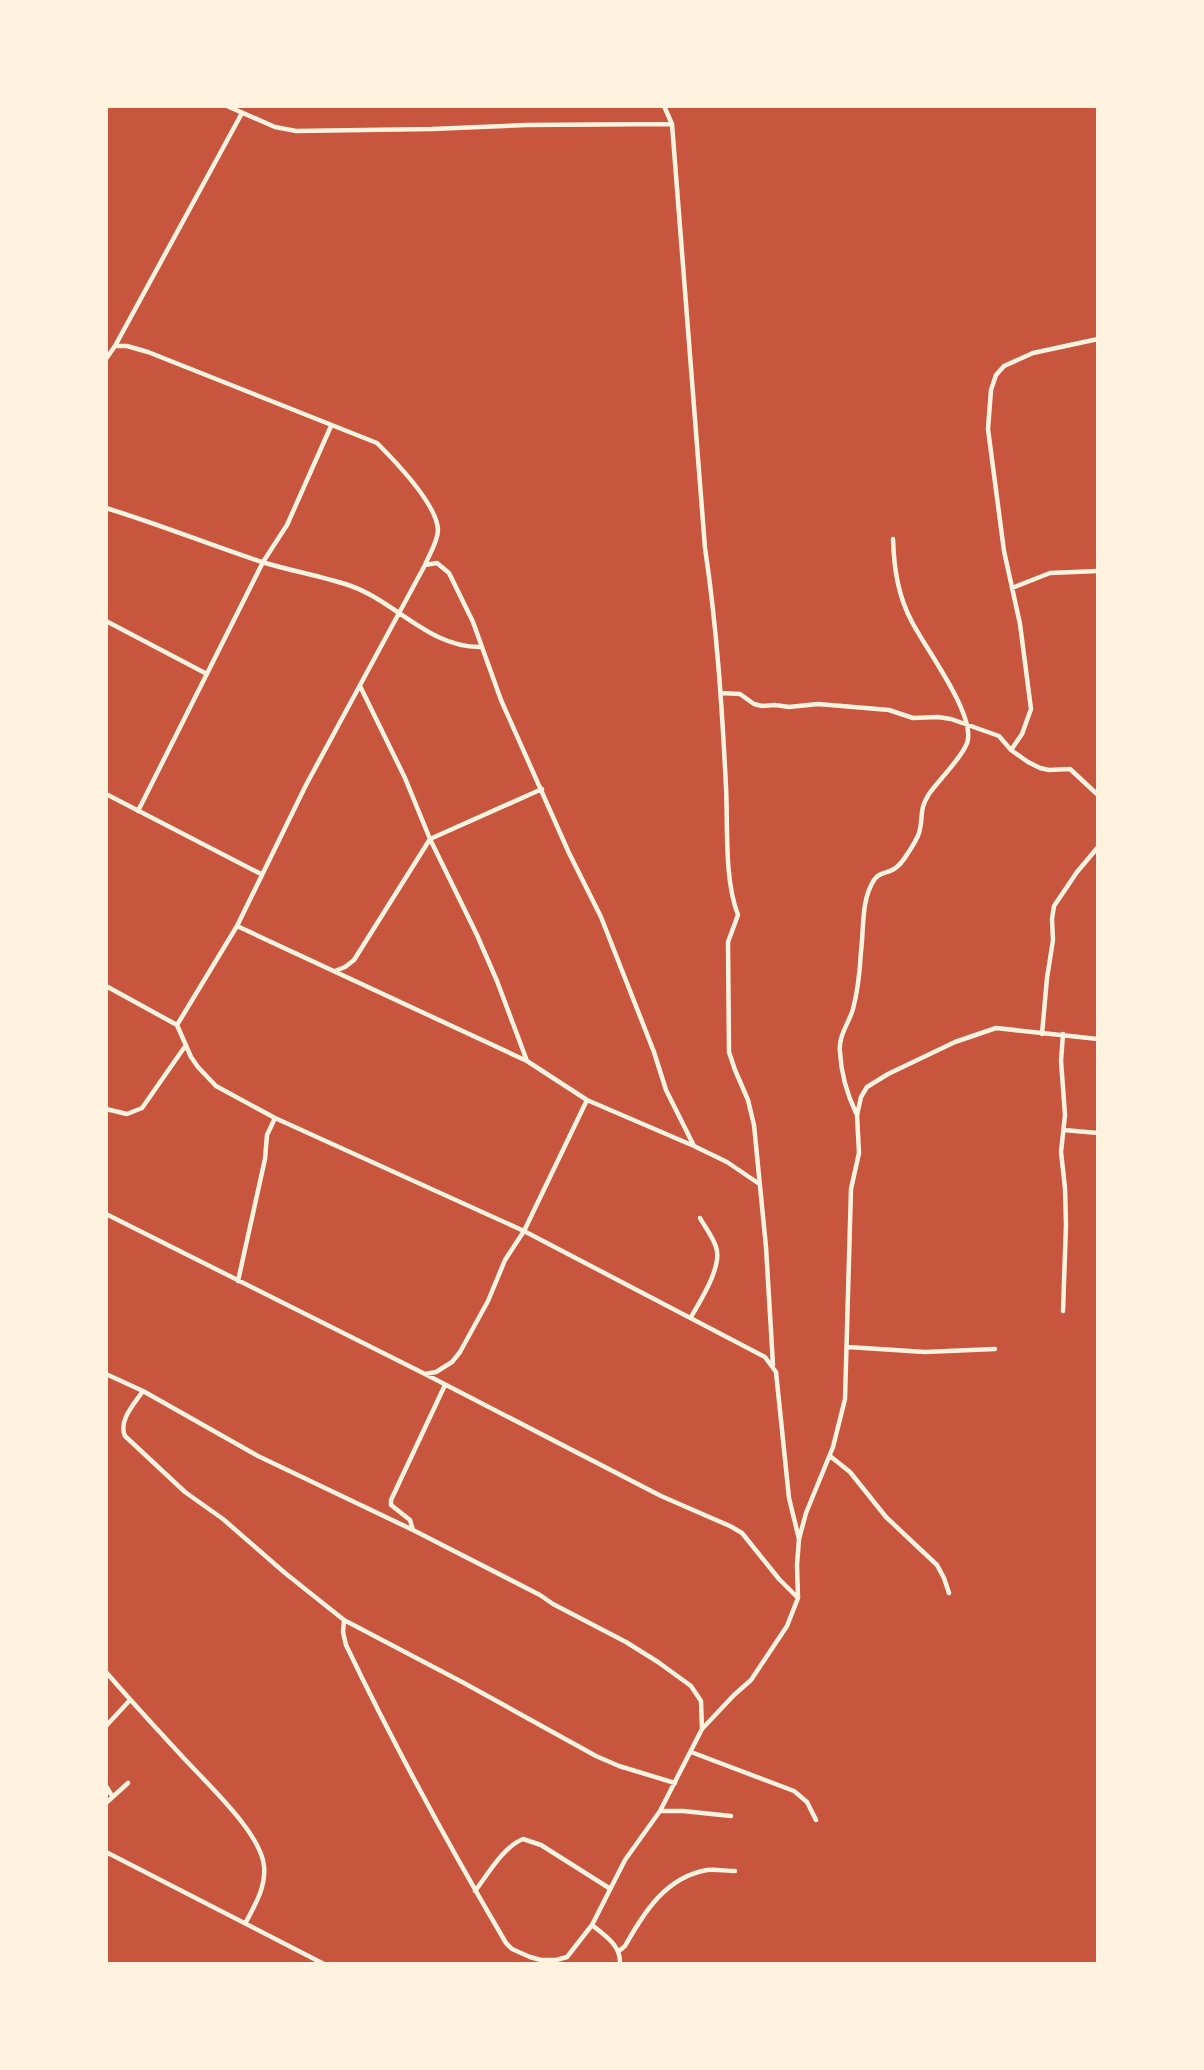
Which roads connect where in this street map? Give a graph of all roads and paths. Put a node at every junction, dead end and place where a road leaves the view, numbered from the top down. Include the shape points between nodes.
1 (227, 106) edge
2 (664, 106) edge
3 (242, 113) junction
4 (672, 124) junction
5 (1098, 339) edge
6 (115, 346) junction
7 (106, 359) edge
8 (331, 426) junction
9 (106, 508) edge
10 (893, 539) dead end
11 (263, 562) junction
12 (425, 565) junction
13 (1098, 571) edge
14 (1012, 588) junction
15 (400, 612) junction
16 (106, 621) edge
17 (481, 647) junction
18 (207, 674) junction
19 (360, 686) junction
20 (721, 693) junction
21 (967, 726) junction
22 (1011, 750) junction
23 (542, 789) junction
24 (106, 794) edge
25 (1098, 795) edge
26 (138, 811) junction
27 (430, 838) junction
28 (1098, 847) edge
29 (261, 874) junction
30 (237, 926) junction
31 (335, 971) junction
32 (106, 986) edge
33 (177, 1025) junction
34 (1042, 1034) junction
35 (1063, 1034) junction
36 (1098, 1039) edge
37 (186, 1045) junction
38 (527, 1061) junction
39 (587, 1100) junction
40 (106, 1109) edge
41 (857, 1115) junction
42 (275, 1118) junction
43 (1064, 1130) junction
44 (1098, 1133) edge
45 (694, 1146) junction
46 (759, 1183) junction
47 (106, 1214) edge
48 (700, 1218) dead end
49 (524, 1232) junction
50 (238, 1281) junction
51 (1063, 1311) dead end
52 (691, 1317) junction
53 (848, 1347) junction
54 (995, 1349) dead end
55 (773, 1365) junction
56 (106, 1374) edge
57 (425, 1374) junction
58 (445, 1385) junction
59 (143, 1391) junction
60 (830, 1456) junction
61 (413, 1530) junction
62 (799, 1539) junction
63 (949, 1593) dead end
64 (798, 1598) junction
65 (344, 1620) junction
66 (106, 1672) edge
67 (130, 1700) junction
68 (106, 1726) edge
69 (702, 1729) junction
70 (691, 1752) junction
71 (128, 1783) dead end
72 (675, 1783) junction
73 (106, 1786) edge
74 (112, 1796) junction
75 (106, 1803) edge
76 (660, 1811) junction
77 (731, 1816) dead end
78 (816, 1820) dead end
79 (106, 1851) edge
80 (735, 1871) dead end
81 (609, 1888) junction
82 (475, 1890) junction
83 (246, 1922) junction
84 (592, 1925) junction
85 (619, 1951) junction
86 (324, 1964) edge
87 (620, 1964) edge

1 - 3 street
2 - 4 street
3 - 4 street via 296,131
3 - 6 street
4 - 20 street via 705,548
5 - 14 street via 1033,353 1004,366 996,375 988,429
6 - 7 street
6 - 8 street via 148,352
8 - 11 street via 287,525
8 - 12 street via 377,443 421,494 437,522 438,533
9 - 11 street
10 - 21 street via 893,566 900,595
11 - 15 street via 351,586
11 - 18 street
12 - 15 street
12 - 17 street via 437,563 449,573
13 - 14 street via 1050,573
14 - 22 street via 1031,709
15 - 17 street via 416,626 451,642
15 - 19 street
16 - 18 street
17 - 23 street
18 - 26 street
19 - 27 street
19 - 29 street
20 - 21 street via 740,694 762,706 818,704 882,709 913,718 938,717
20 - 46 street via 728,861 738,915 728,942 729,1052 754,1125
21 - 22 street via 999,736
21 - 41 street via 967,746 922,806 919,833 908,853 896,868 874,880 868,896 853,1010 840,1041 846,1085
22 - 25 street via 1040,768 1070,769
23 - 27 street
23 - 45 street via 601,916 666,1090
24 - 26 street
26 - 29 street
27 - 31 street via 354,960
27 - 38 street via 482,944
28 - 34 street via 1054,906
29 - 30 street
30 - 31 street
30 - 33 street
31 - 38 street
32 - 33 street
33 - 37 street
34 - 35 street
34 - 41 street via 996,1029 955,1042 867,1087
35 - 36 street
35 - 43 street
37 - 40 street via 142,1108 127,1114
37 - 42 street via 198,1067 216,1086
38 - 39 street
39 - 45 street
39 - 49 street
41 - 53 street via 859,1153 851,1189
42 - 49 street
42 - 50 street via 267,1135
43 - 44 street
43 - 51 street
45 - 46 street
46 - 55 street
47 - 50 street
48 - 52 street via 717,1247 717,1258
49 - 52 street
49 - 57 street via 505,1260 460,1352 452,1362
50 - 57 street
52 - 55 street
53 - 54 street via 925,1352
53 - 60 street via 845,1399
55 - 62 street via 789,1498
56 - 59 street
57 - 58 street
58 - 61 street via 391,1500 391,1505 410,1520
58 - 64 street via 661,1496 736,1529
59 - 61 street via 258,1456
59 - 65 street via 124,1421 125,1436 185,1492
60 - 62 street
60 - 63 street via 850,1472 886,1517 937,1565
61 - 69 street via 540,1595 658,1662 690,1686 701,1701
62 - 64 street
64 - 69 street via 787,1626 751,1680
65 - 72 street via 596,1756
65 - 82 street via 346,1645 390,1737
66 - 67 street
67 - 68 street
67 - 83 street via 241,1820 262,1854 263,1882
69 - 70 street
70 - 72 street
70 - 78 street via 794,1791 807,1802
71 - 74 street
72 - 76 street
73 - 74 street
74 - 75 street
76 - 77 street
76 - 81 street
79 - 83 street
80 - 85 street via 709,1870 666,1888
81 - 82 street via 541,1845 524,1839 509,1849
81 - 84 street
82 - 84 street via 506,1943 530,1957 549,1961 567,1957
83 - 86 street
84 - 85 street
85 - 87 street

